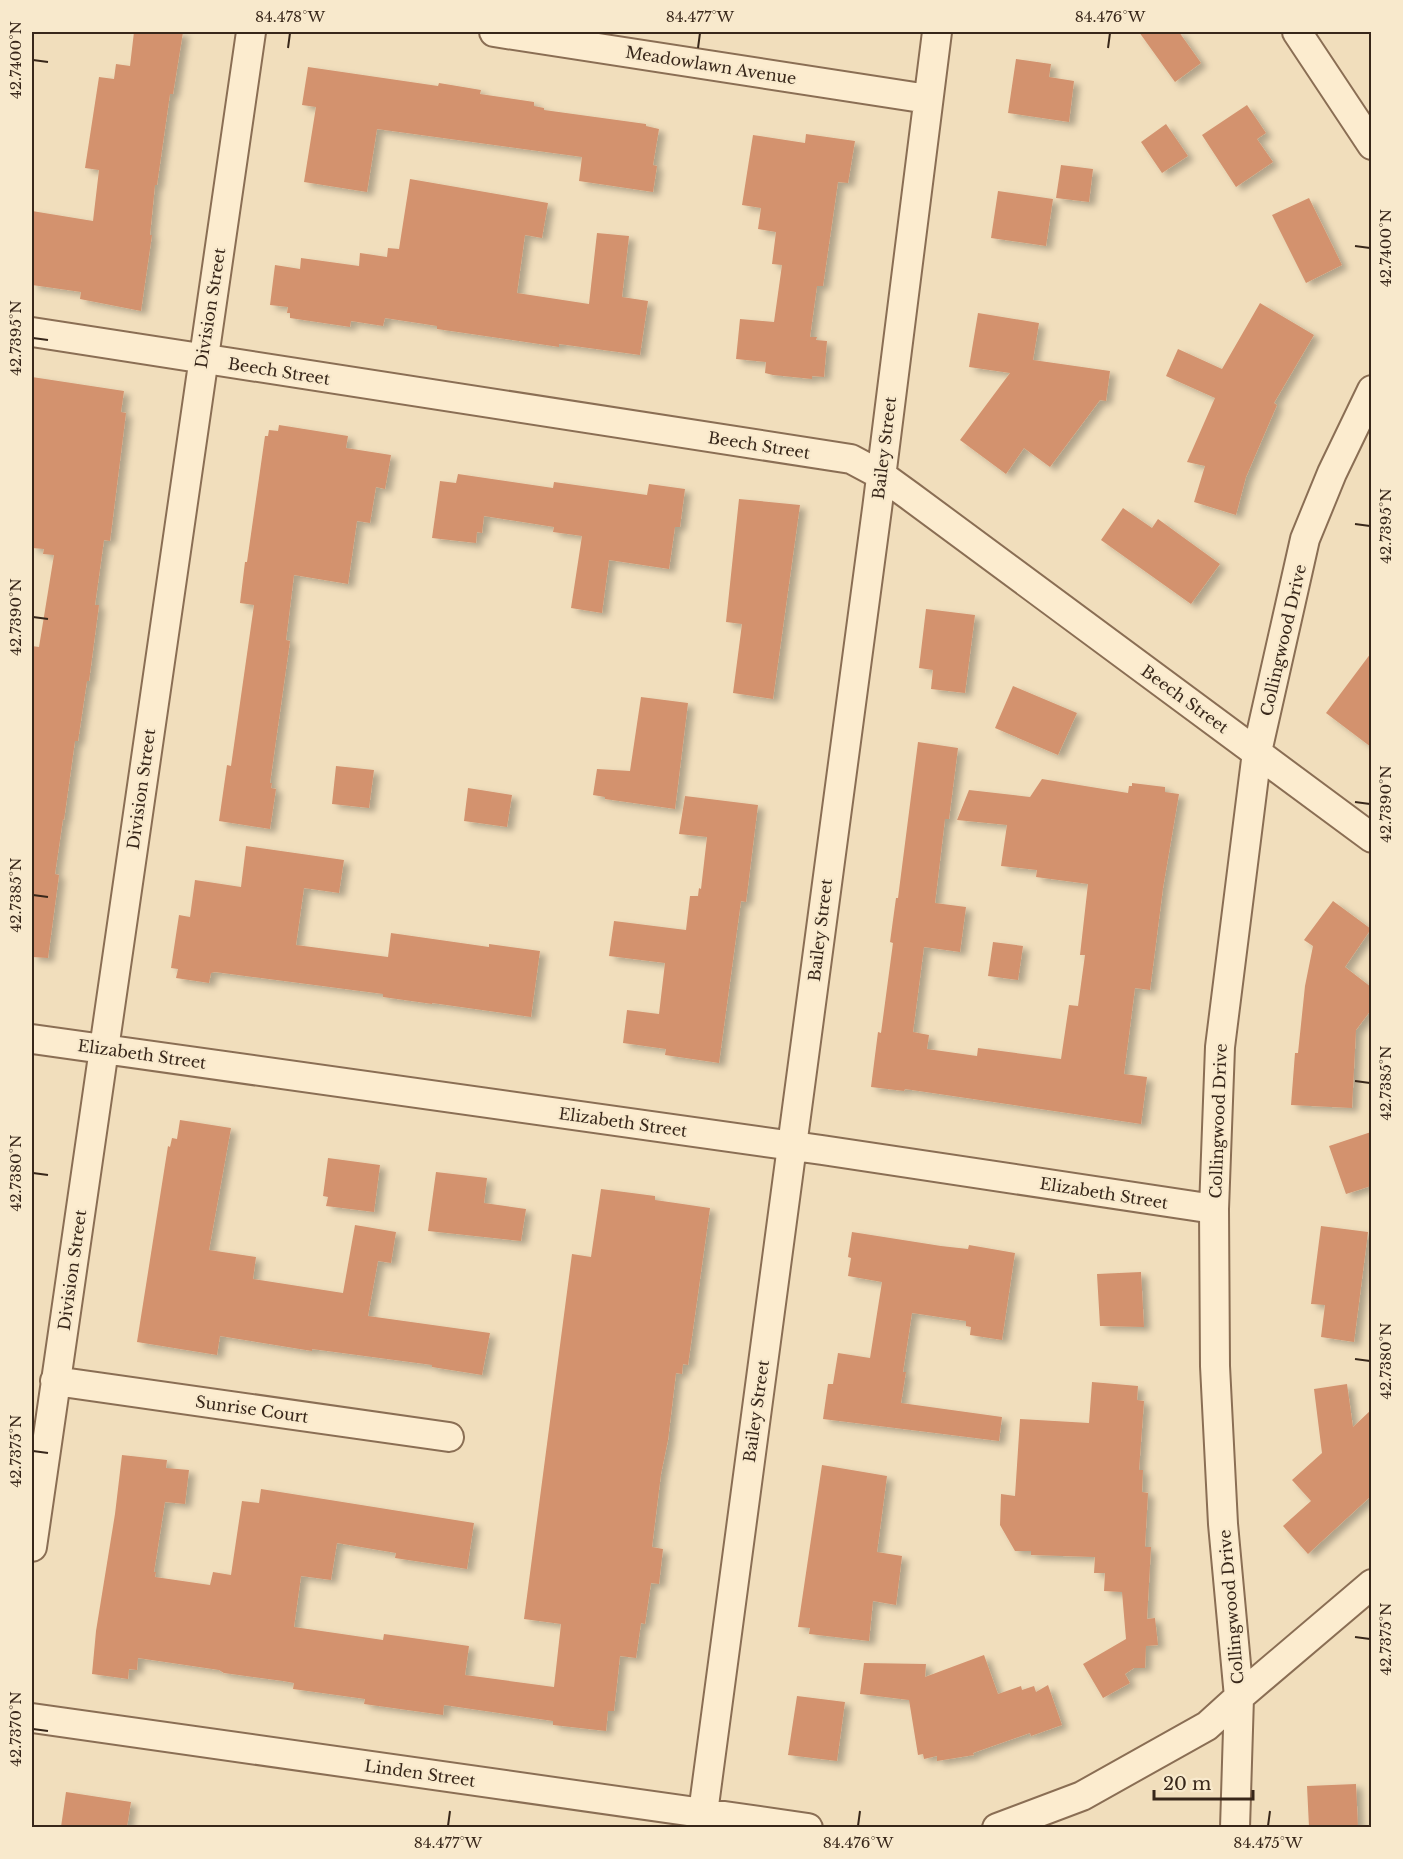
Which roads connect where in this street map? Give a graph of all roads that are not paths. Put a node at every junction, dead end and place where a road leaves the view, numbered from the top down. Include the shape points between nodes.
1 (251, 32) edge
2 (494, 32) edge
3 (937, 32) edge
4 (1297, 32) edge
5 (928, 99) junction
6 (1371, 145) edge
7 (32, 332) edge
8 (202, 359) junction
9 (1371, 390) edge
10 (1362, 426) edge
11 (881, 475) junction
12 (1257, 752) junction
13 (1371, 838) edge
14 (32, 1039) edge
15 (103, 1049) junction
16 (791, 1146) junction
17 (1215, 1209) junction
18 (56, 1381) junction
19 (449, 1437) dead end
20 (32, 1547) edge
21 (1371, 1584) edge
22 (1239, 1697) junction
23 (32, 1718) edge
24 (702, 1820) edge
25 (808, 1827) edge
26 (997, 1827) edge
27 (1235, 1827) edge

1 - 8 street, Division Street
2 - 5 street, Meadowlawn Avenue
3 - 5 street, Bailey Street
4 - 6 street
5 - 11 street, Bailey Street
7 - 8 street, Beech Street
8 - 11 street, Beech Street via 851,459
8 - 15 street, Division Street
9 - 10 street, Collingwood Drive
10 - 12 street, Collingwood Drive via 1332,472 1305,539
11 - 12 street, Beech Street
11 - 16 street, Bailey Street
12 - 13 street, Beech Street
12 - 17 street, Collingwood Drive via 1220,1047
14 - 15 street, Elizabeth Street
15 - 16 street, Elizabeth Street
15 - 18 street, Division Street
16 - 17 street, Elizabeth Street
16 - 24 street, Bailey Street
17 - 22 street, Collingwood Drive via 1215,1366 1223,1524
18 - 19 street, Sunrise Court
18 - 20 street, Division Street
21 - 22 street
22 - 26 street via 1208,1726 1082,1796
22 - 27 street, Collingwood Drive
23 - 24 street, Linden Street
24 - 25 street, Linden Street

